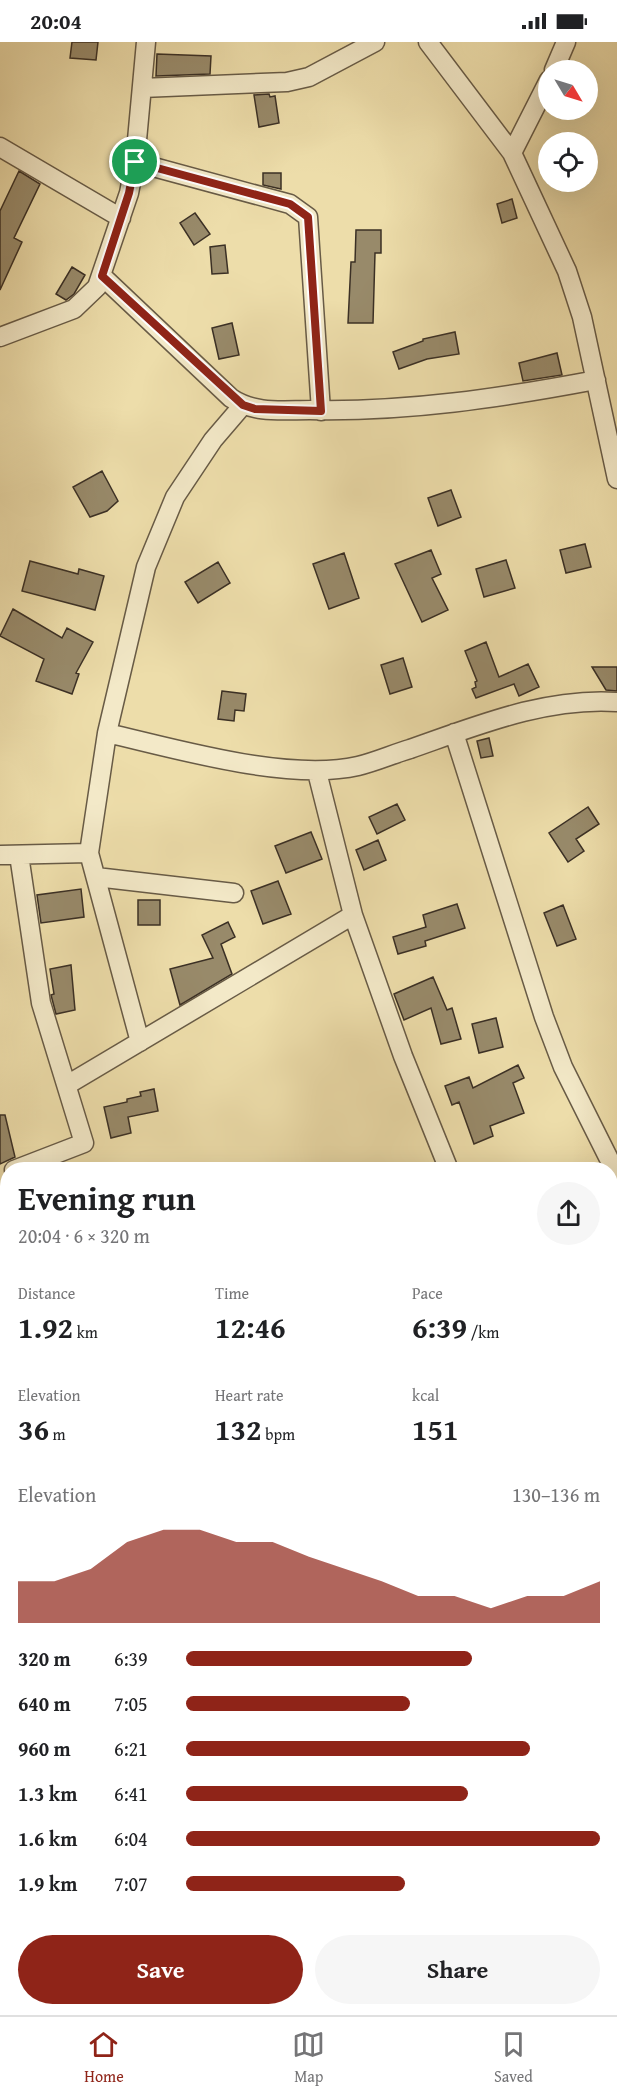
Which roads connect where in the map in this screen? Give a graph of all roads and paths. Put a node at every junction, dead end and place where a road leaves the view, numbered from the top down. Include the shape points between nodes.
1 (146, 42) edge
2 (375, 42) edge
3 (428, 42) edge
4 (566, 42) edge
5 (558, 60) edge
6 (142, 88) junction
7 (538, 102) edge
8 (0, 147) edge
9 (512, 153) junction
10 (135, 162) junction
11 (121, 218) junction
12 (102, 276) junction
13 (0, 337) edge
14 (596, 380) junction
15 (243, 405) junction
16 (321, 411) junction
17 (617, 480) edge
18 (617, 702) edge
19 (106, 733) junction
20 (454, 733) junction
21 (317, 772) junction
22 (89, 853) junction
23 (0, 855) edge
24 (19, 855) junction
25 (96, 877) junction
26 (234, 892) dead end
27 (352, 915) junction
28 (140, 1042) junction
29 (67, 1085) junction
30 (35, 1162) edge
31 (447, 1162) edge
32 (610, 1162) edge

1 - 6 street
2 - 6 street via 309,76 287,82
3 - 9 street
4 - 5 street
6 - 10 street
7 - 9 street
8 - 11 street
9 - 14 street via 567,271
10 - 11 street
10 - 16 street via 290,204 308,217
11 - 12 street
12 - 13 street via 92,293 74,309
12 - 15 street
14 - 16 street via 462,403
14 - 17 street
15 - 16 street via 255,409
15 - 19 street via 174,497 146,567
18 - 20 street via 561,703
19 - 21 street via 223,759
19 - 22 street
20 - 21 street via 358,766
20 - 32 street via 562,1067
21 - 27 street
22 - 24 street
22 - 25 street
23 - 24 street
24 - 29 street via 41,1003
25 - 26 street
25 - 28 street
27 - 28 street
27 - 31 street
28 - 29 street
29 - 30 street via 84,1143

